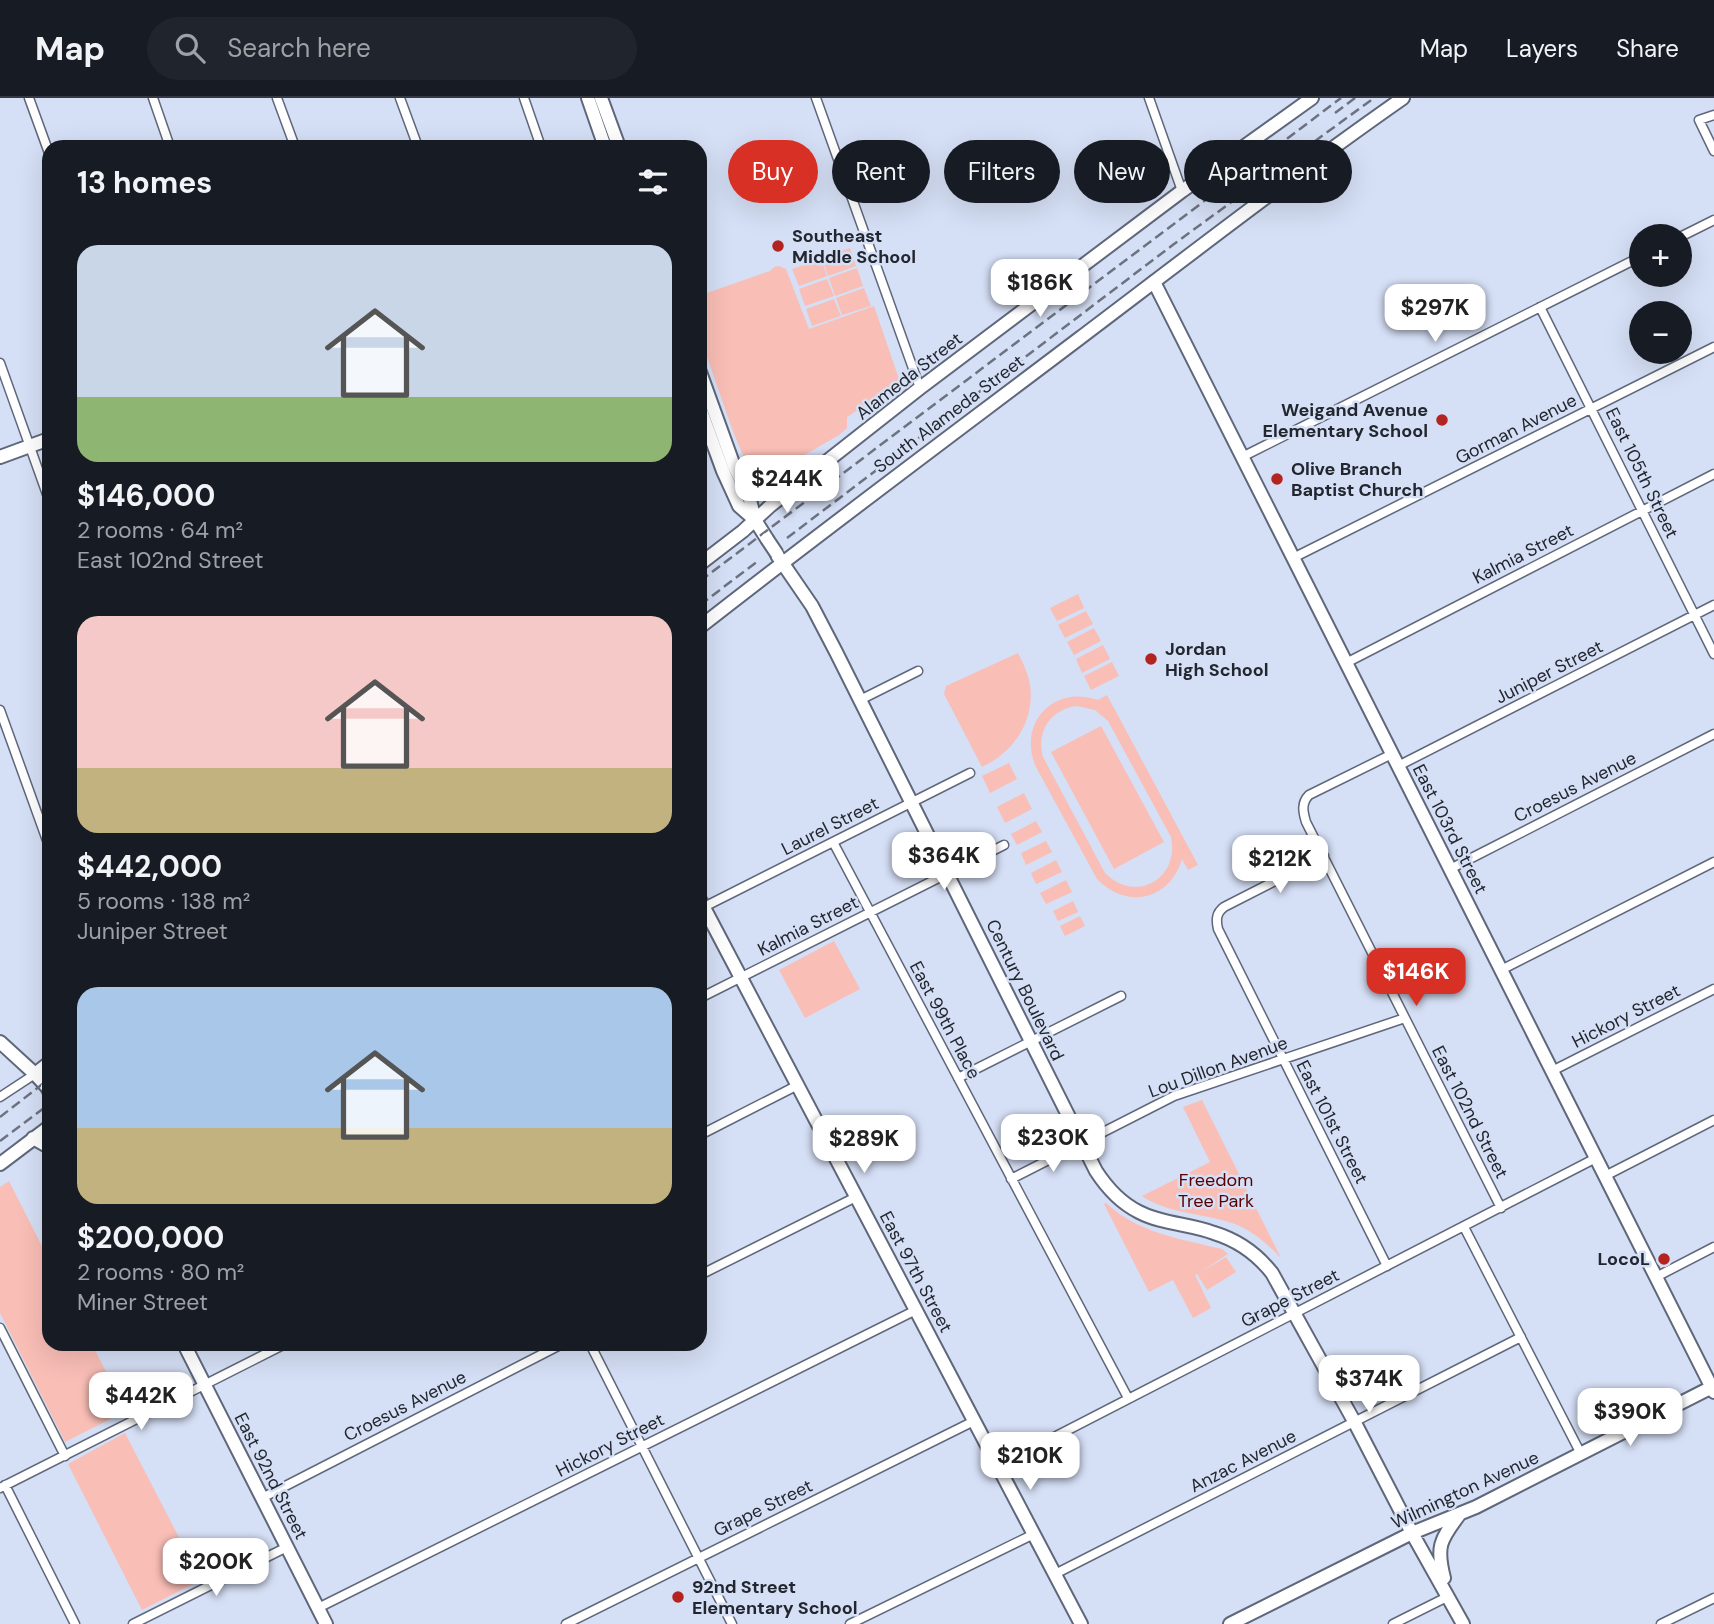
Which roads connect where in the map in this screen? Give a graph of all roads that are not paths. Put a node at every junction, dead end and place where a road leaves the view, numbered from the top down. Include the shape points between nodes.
1 (29, 98) edge
2 (153, 98) edge
3 (277, 98) edge
4 (400, 98) edge
5 (524, 98) edge
6 (587, 98) edge
7 (601, 98) edge
8 (816, 98) edge
9 (1149, 98) edge
10 (1312, 98) edge
11 (1403, 98) edge
12 (1714, 115) edge
13 (44, 140) edge
14 (168, 140) edge
15 (292, 140) edge
16 (415, 140) edge
17 (539, 140) edge
18 (602, 140) edge
19 (616, 140) edge
20 (1714, 150) edge
21 (1182, 191) junction
22 (1714, 220) edge
23 (1692, 231) edge
24 (1629, 262) edge
25 (1154, 282) junction
26 (1540, 307) junction
27 (1714, 347) edge
28 (0, 363) edge
29 (920, 388) junction
30 (707, 391) edge
31 (1592, 408) junction
32 (707, 427) edge
33 (42, 442) edge
34 (30, 446) junction
35 (0, 457) edge
36 (1242, 457) junction
37 (1714, 474) edge
38 (42, 480) edge
39 (1642, 510) junction
40 (755, 520) junction
41 (707, 558) edge
42 (780, 558) junction
43 (1293, 558) junction
44 (1714, 606) edge
45 (1695, 615) junction
46 (707, 621) edge
47 (1714, 654) edge
48 (1346, 663) junction
49 (918, 671) dead end
50 (860, 700) junction
51 (0, 710) edge
52 (1714, 734) edge
53 (1392, 754) junction
54 (1398, 766) junction
55 (970, 773) dead end
56 (912, 802) junction
57 (42, 827) edge
58 (833, 842) junction
59 (1004, 845) dead end
60 (1324, 856) junction
61 (1714, 862) edge
62 (1450, 869) junction
63 (947, 873) junction
64 (707, 901) edge
65 (707, 913) edge
66 (870, 913) junction
67 (1501, 970) junction
68 (741, 978) junction
69 (1714, 989) edge
70 (707, 995) edge
71 (1121, 996) dead end
72 (1405, 1018) junction
73 (1031, 1041) junction
74 (0, 1042) edge
75 (1283, 1059) junction
76 (1552, 1071) junction
77 (958, 1078) junction
78 (42, 1083) edge
79 (42, 1084) edge
80 (798, 1085) junction
81 (0, 1097) edge
82 (1714, 1120) edge
83 (42, 1131) edge
84 (707, 1131) edge
85 (33, 1138) junction
86 (42, 1143) edge
87 (1081, 1143) junction
88 (1596, 1158) junction
89 (0, 1164) edge
90 (1605, 1176) junction
91 (1011, 1179) junction
92 (856, 1197) junction
93 (1500, 1208) junction
94 (1464, 1227) junction
95 (1714, 1247) edge
96 (1387, 1266) junction
97 (707, 1272) edge
98 (1656, 1277) junction
99 (916, 1310) junction
100 (1295, 1313) junction
101 (0, 1328) edge
102 (1521, 1337) junction
103 (188, 1351) edge
104 (271, 1351) edge
105 (548, 1351) edge
106 (594, 1351) edge
107 (205, 1385) junction
108 (1713, 1389) edge
109 (1128, 1398) junction
110 (974, 1421) junction
111 (1354, 1423) junction
112 (642, 1447) junction
113 (1581, 1454) junction
114 (65, 1455) junction
115 (998, 1466) junction
116 (2, 1486) edge
117 (262, 1498) junction
118 (1461, 1513) junction
119 (1412, 1533) junction
120 (1034, 1534) junction
121 (287, 1547) junction
122 (698, 1558) junction
123 (1055, 1574) junction
124 (1449, 1596) junction
125 (1714, 1598) edge
126 (318, 1608) junction
127 (75, 1624) edge
128 (133, 1624) edge
129 (326, 1624) edge
130 (566, 1624) edge
131 (732, 1624) edge
132 (850, 1624) edge
133 (1081, 1624) edge
134 (1230, 1624) edge
135 (1393, 1624) edge
136 (1463, 1624) edge
137 (1661, 1624) edge

1 - 13 street
2 - 14 street
3 - 15 street
4 - 16 street
5 - 17 street
6 - 18 street
7 - 19 street
8 - 29 street
9 - 21 street
10 - 21 street, Alameda Street
11 - 25 street
12 - 20 street via 1699,120
21 - 29 street, Alameda Street
22 - 23 street
24 - 26 street
25 - 36 street, East 103rd Street
25 - 42 street, South Alameda Street
26 - 31 street, East 105th Street
26 - 36 street
27 - 31 street, Gorman Avenue
28 - 34 street
29 - 40 street, Alameda Street
30 - 40 street
31 - 39 street, East 105th Street
31 - 43 street, Gorman Avenue
32 - 40 street via 739,506
33 - 34 street
34 - 35 street
34 - 38 street
36 - 43 street, East 103rd Street
37 - 39 street, Kalmia Street
39 - 45 street, East 105th Street
39 - 48 street, Kalmia Street
40 - 41 street, Alameda Street
40 - 42 street, Century Boulevard, bridge
42 - 46 street, South Alameda Street
42 - 50 street, Century Boulevard
43 - 48 street, East 103rd Street
44 - 45 street, Juniper Street
45 - 47 street, East 105th Street
45 - 54 street, Juniper Street
48 - 53 street, East 103rd Street
49 - 50 street
50 - 56 street, Century Boulevard
51 - 57 street
52 - 62 street, Croesus Avenue
53 - 54 street, East 103rd Street
53 - 60 street, East 102nd Street via 1309,795 1304,817
54 - 62 street, East 103rd Street
55 - 56 street, Laurel Street
56 - 58 street, Laurel Street
56 - 63 street, Century Boulevard
58 - 64 street, Laurel Street
58 - 66 street, East 99th Place
59 - 63 street, Kalmia Street
60 - 72 street, East 102nd Street
60 - 75 street, East 101st Street via 1224,907 1217,915 1218,929
61 - 67 street
62 - 67 street, East 103rd Street
63 - 66 street, Kalmia Street
63 - 73 street, Century Boulevard
65 - 68 street, East 97th Street
66 - 68 street, Kalmia Street
66 - 77 street, East 99th Place
67 - 76 street, East 103rd Street
68 - 70 street, Kalmia Street
68 - 80 street, East 97th Street
69 - 76 street, Hickory Street
71 - 73 street
72 - 75 street, Lou Dillon Avenue
72 - 93 street, East 102nd Street
73 - 77 street
73 - 87 street, Century Boulevard
74 - 78 street
75 - 87 street, Lou Dillon Avenue via 1174,1096
75 - 96 street, East 101st Street
76 - 88 street, East 103rd Street
77 - 91 street, East 99th Place
79 - 81 street
80 - 84 street
80 - 92 street, East 97th Street
82 - 90 street
83 - 85 street
85 - 86 street
85 - 89 street
87 - 91 street, Lou Dillon Avenue
87 - 100 street, Century Boulevard via 1104,1183 1141,1213 1213,1232 1256,1255
88 - 90 street, East 103rd Street
88 - 93 street, Grape Street
90 - 98 street, East 103rd Street
91 - 109 street, East 99th Place
92 - 97 street
92 - 99 street, East 97th Street
93 - 94 street, Grape Street
94 - 96 street, Grape Street
94 - 102 street
95 - 98 street
96 - 100 street, Grape Street
98 - 108 street, East 103rd Street
99 - 110 street, East 97th Street
99 - 112 street, Hickory Street
100 - 109 street, Grape Street
100 - 111 street, Century Boulevard
101 - 114 street
102 - 111 street, Anzac Avenue
102 - 113 street
103 - 107 street, East 92nd Street
104 - 107 street
105 - 117 street, Croesus Avenue
106 - 112 street
107 - 114 street
107 - 117 street, East 92nd Street
108 - 113 street, Wilmington Avenue
109 - 115 street, Grape Street
110 - 115 street, East 97th Street
110 - 122 street, Grape Street
111 - 119 street, Century Boulevard
111 - 123 street, Anzac Avenue
112 - 122 street
112 - 126 street, Hickory Street
113 - 118 street, Wilmington Avenue
114 - 116 street
115 - 120 street, East 97th Street
116 - 127 street
117 - 121 street, East 92nd Street
118 - 119 street, Wilmington Avenue
118 - 124 street via 1440,1543
119 - 124 street, Century Boulevard
119 - 134 street, Wilmington Avenue
120 - 123 street, East 97th Street
120 - 132 street
121 - 126 street, East 92nd Street
121 - 128 street
122 - 130 street, Grape Street
122 - 131 street
123 - 133 street, East 97th Street
124 - 135 street
124 - 136 street
125 - 137 street
126 - 129 street, East 92nd Street

